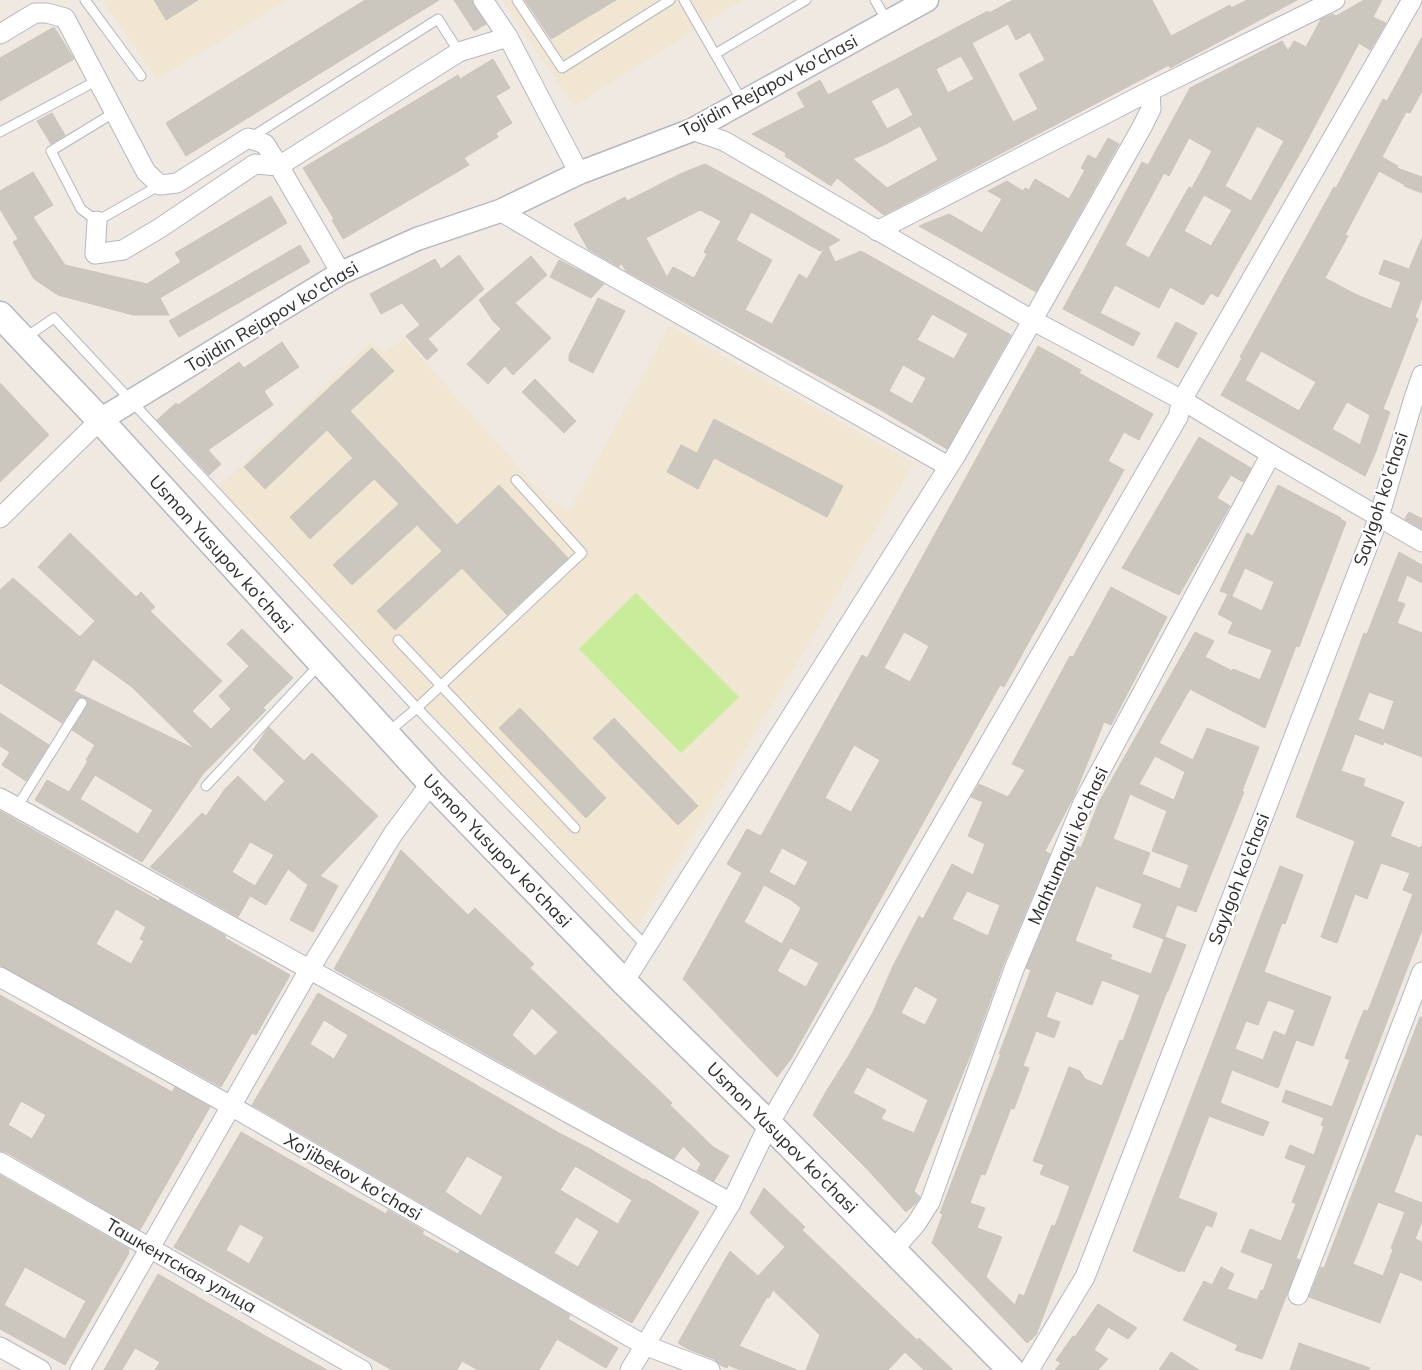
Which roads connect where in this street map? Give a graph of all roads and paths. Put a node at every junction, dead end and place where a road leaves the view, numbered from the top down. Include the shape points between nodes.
1 (85, 0) edge
2 (483, 0) edge
3 (517, 0) edge
4 (670, 0) edge
5 (684, 0) edge
6 (806, 0) edge
7 (875, 0) edge
8 (928, 0) edge
9 (1335, 0) edge
10 (1412, 0) edge
11 (887, 22) junction
12 (0, 34) edge
13 (508, 37) junction
14 (459, 52) junction
15 (715, 54) junction
16 (140, 76) dead end
17 (98, 80) junction
18 (1150, 91) junction
19 (743, 102) junction
20 (115, 112) junction
21 (692, 130) junction
22 (0, 132) edge
23 (248, 138) junction
24 (280, 166) junction
25 (579, 173) junction
26 (160, 185) junction
27 (500, 211) junction
28 (97, 221) junction
29 (877, 231) junction
30 (342, 272) junction
31 (0, 317) edge
32 (1032, 320) junction
33 (23, 340) junction
34 (1422, 375) edge
35 (132, 400) junction
36 (1182, 400) junction
37 (100, 420) junction
38 (1271, 454) junction
39 (948, 466) junction
40 (516, 480) dead end
41 (1379, 517) junction
42 (0, 518) edge
43 (1422, 542) edge
44 (398, 640) dead end
45 (320, 663) junction
46 (441, 686) junction
47 (82, 703) dead end
48 (417, 708) junction
49 (386, 734) junction
50 (431, 783) junction
51 (206, 786) dead end
52 (0, 798) edge
53 (17, 807) junction
54 (575, 828) dead end
55 (646, 946) junction
56 (309, 970) junction
57 (1422, 972) edge
58 (0, 977) edge
59 (624, 982) junction
60 (231, 1106) junction
61 (769, 1124) junction
62 (0, 1162) edge
63 (731, 1203) junction
64 (150, 1248) junction
65 (894, 1250) junction
66 (1298, 1295) dead end
67 (644, 1345) junction
68 (0, 1347) edge
69 (41, 1370) edge
70 (80, 1370) edge
71 (362, 1370) edge
72 (630, 1370) edge
73 (710, 1370) edge
74 (1011, 1370) edge
75 (1029, 1370) edge

1 - 16 lane
2 - 13 street
3 - 4 lane via 562,68
5 - 15 lane
6 - 15 lane
7 - 11 lane
8 - 11 street, Tojidin Rejapov ko'chasi
9 - 18 street
10 - 36 street
11 - 19 street, Tojidin Rejapov ko'chasi
12 - 17 street via 35,13 65,18
13 - 14 street
13 - 25 street
14 - 23 lane via 438,19
14 - 24 street
15 - 19 lane
17 - 20 street
17 - 22 lane
18 - 29 street
18 - 32 street via 1152,109
19 - 21 street, Tojidin Rejapov ko'chasi
20 - 26 street via 146,172
20 - 28 lane via 51,152 81,210
21 - 25 street, Tojidin Rejapov ko'chasi
21 - 29 street via 724,141
23 - 24 street via 266,144
23 - 26 street via 177,183
24 - 28 street via 255,164 124,250 95,254
24 - 30 street
25 - 27 street, Tojidin Rejapov ko'chasi
26 - 28 lane
27 - 30 street, Tojidin Rejapov ko'chasi via 417,239
27 - 39 street
29 - 32 street
30 - 35 street, Tojidin Rejapov ko'chasi
31 - 33 main road, Usmon Yusupov ko'chasi
32 - 36 street
32 - 39 street
33 - 35 lane via 54,318
33 - 37 main road, Usmon Yusupov ko'chasi
34 - 41 street, Saylgoh ko'chasi
35 - 37 street, Tojidin Rejapov ko'chasi
35 - 48 lane
36 - 38 street
36 - 61 street via 1178,417
37 - 42 street, Tojidin Rejapov ko'chasi
37 - 45 main road, Usmon Yusupov ko'chasi
38 - 41 street
38 - 65 street, Mahtumquli ko'chasi via 1083,803 1014,969 930,1202
39 - 55 street
40 - 46 lane via 582,553
41 - 43 street
41 - 75 street, Saylgoh ko'chasi via 1085,1277
44 - 46 lane
45 - 49 main road, Usmon Yusupov ko'chasi
45 - 51 lane
46 - 48 lane
46 - 54 lane
47 - 53 lane
48 - 49 lane
48 - 55 lane
49 - 50 main road, Usmon Yusupov ko'chasi
50 - 56 street via 393,834
50 - 59 main road, Usmon Yusupov ko'chasi
52 - 53 street
53 - 56 street
55 - 59 street
56 - 60 street
56 - 63 street
57 - 66 street
58 - 60 street, Xo'jibekov ko'chasi
59 - 61 main road, Usmon Yusupov ko'chasi
60 - 64 street
60 - 67 street, Xo'jibekov ko'chasi
61 - 63 street
61 - 65 main road, Usmon Yusupov ko'chasi
62 - 64 street, Ташкентская улица
63 - 67 street
64 - 70 street
64 - 71 street, Ташкентская улица
65 - 74 main road, Usmon Yusupov ko'chasi
67 - 72 street
67 - 73 street, Xo'jibekov ko'chasi
68 - 69 street

